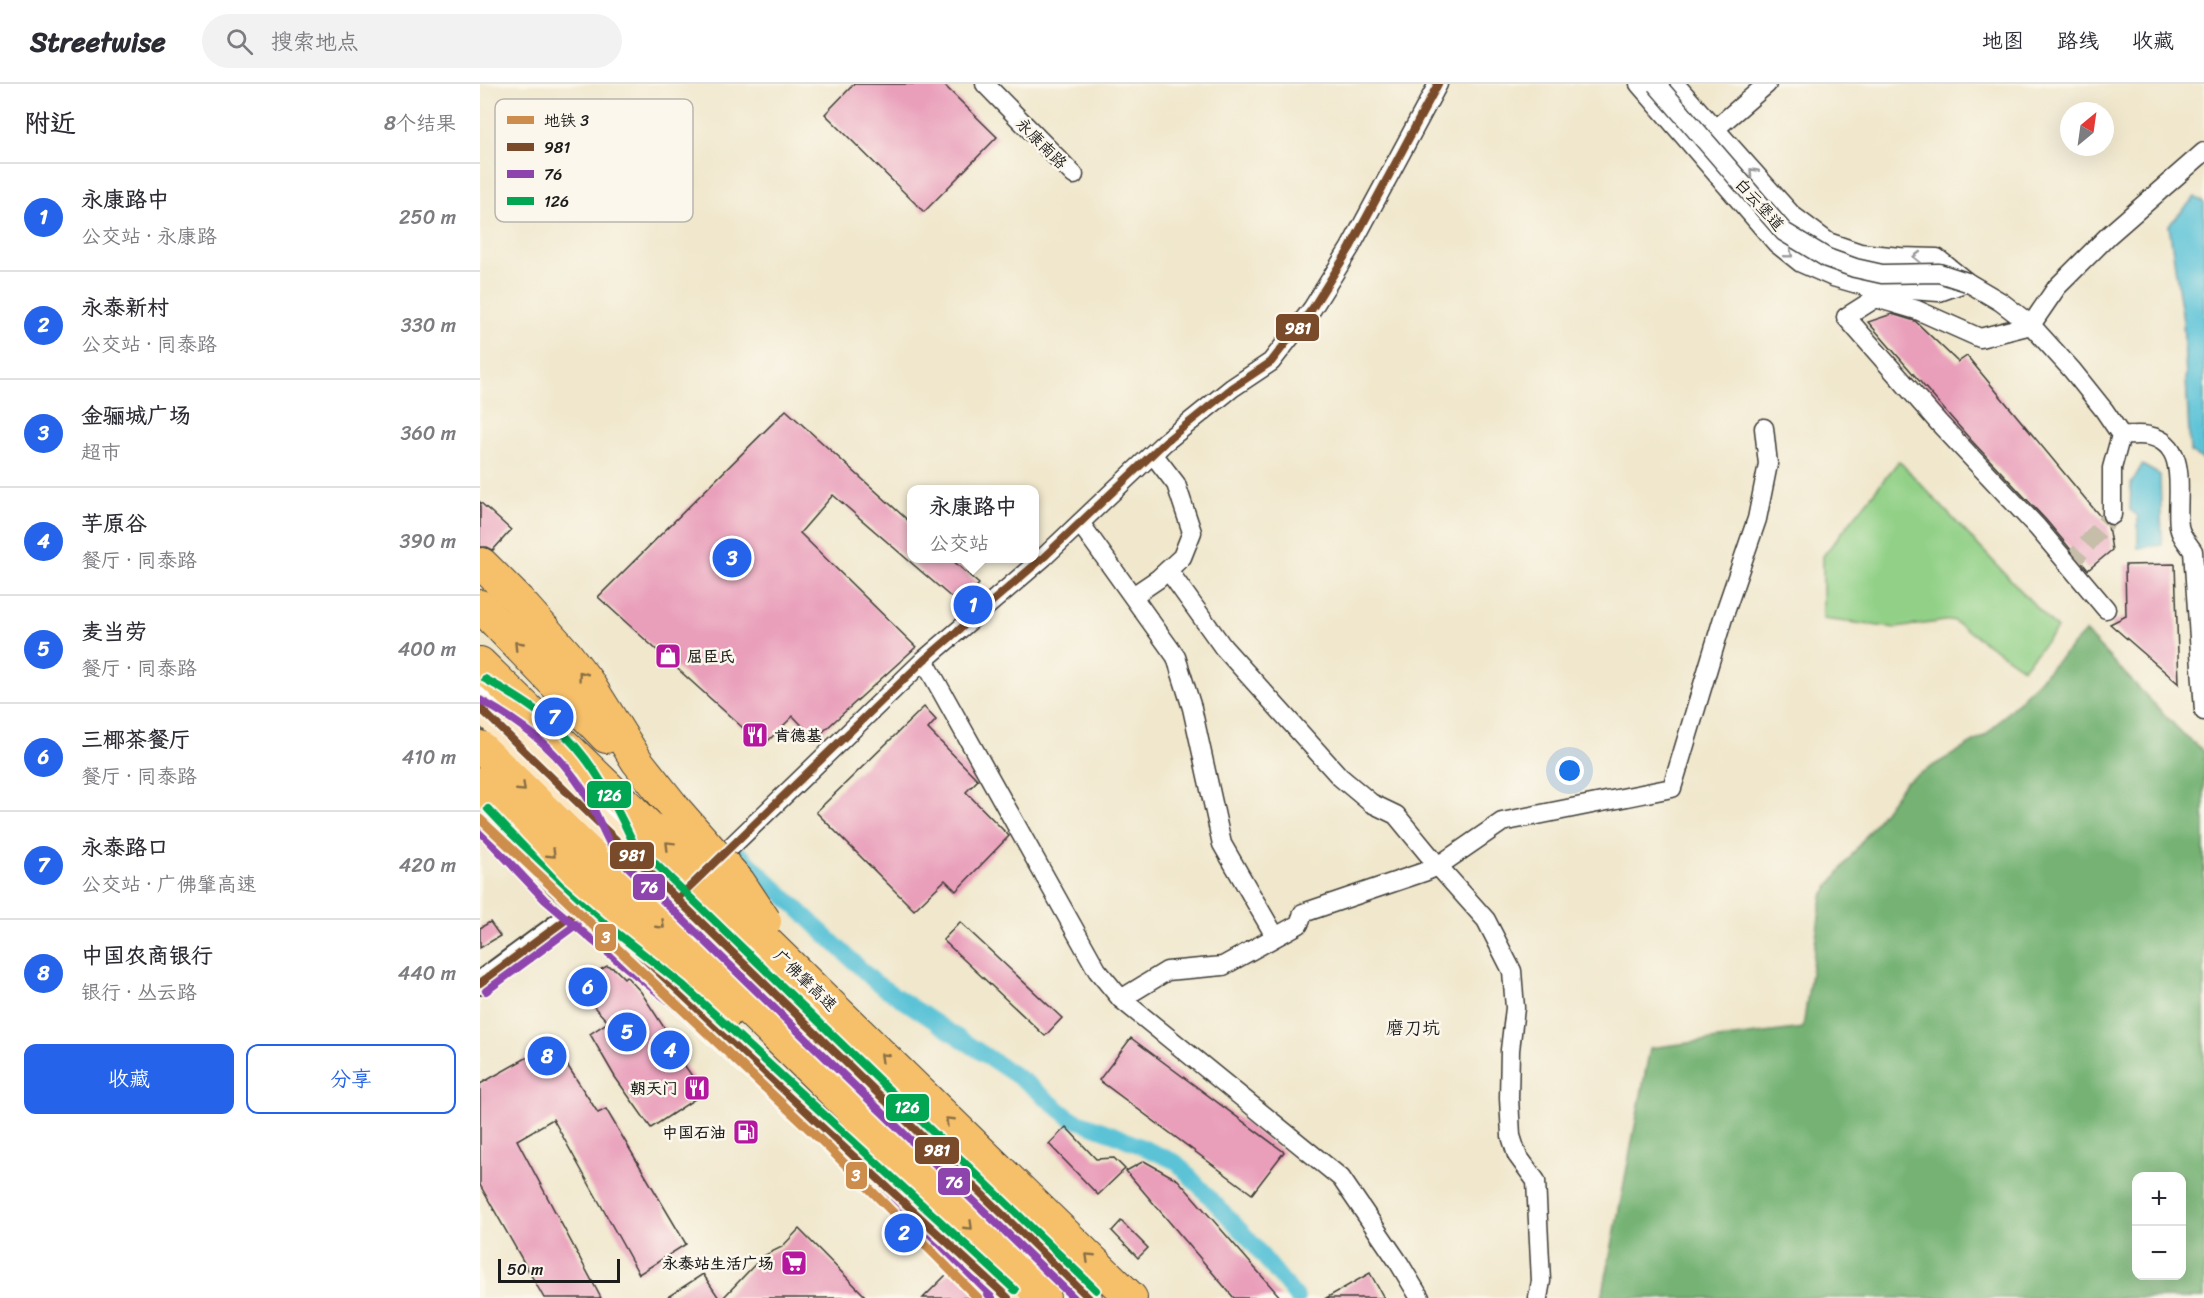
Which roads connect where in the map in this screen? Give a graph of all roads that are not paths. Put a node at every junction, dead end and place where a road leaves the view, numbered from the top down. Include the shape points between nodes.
1 (985, 84) edge
2 (1438, 84) edge
3 (1639, 84) edge
4 (1656, 84) edge
5 (1675, 84) edge
6 (1767, 84) edge
7 (1715, 129) junction
8 (1693, 147) junction
9 (2204, 152) edge
10 (1074, 175) dead end
11 (1967, 282) junction
12 (2031, 325) junction
13 (1764, 428) dead end
14 (2121, 435) junction
15 (1153, 454) junction
16 (2112, 515) tunnel mouth
17 (1080, 523) junction
18 (2198, 554) edge
19 (1039, 561) edge
20 (1037, 563) edge
21 (482, 564) dead end
22 (1168, 570) junction
23 (1133, 596) junction
24 (480, 606) edge
25 (2106, 609) dead end
26 (2201, 641) edge
27 (924, 660) junction
28 (480, 663) edge
29 (480, 688) edge
30 (480, 708) edge
31 (2204, 711) edge
32 (480, 747) edge
33 (480, 784) edge
34 (675, 808) junction
35 (480, 816) edge
36 (624, 848) junction
37 (1438, 866) junction
38 (677, 899) junction
39 (575, 913) junction
40 (1275, 936) junction
41 (800, 975) junction
42 (480, 983) edge
43 (1120, 999) junction
44 (927, 1186) junction
45 (967, 1261) junction
46 (1008, 1298) edge
47 (1034, 1298) edge
48 (1044, 1298) edge
49 (1089, 1298) edge
50 (1131, 1298) edge
51 (1420, 1298) edge
52 (1538, 1298) edge

1 - 10 street, 永康南路
2 - 15 street via 1350,248 1278,354
3 - 8 street
4 - 11 street, 白云堡道, bridge via 1777,224 1805,246 1827,258 1882,274 1939,273
5 - 7 street
6 - 7 street
7 - 8 street
11 -> 7 street via 1937,258 1860,253 1828,242 1792,215
8 -> 11 street via 1776,243 1801,263 1868,287 1939,292
9 - 12 street via 2109,235 2057,287
11 - 12 street
12 - 14 street via 2085,386
12 - 25 street via 1980,338 1917,309 1876,298 1846,317
13 - 37 street via 1768,464 1757,519 1672,788 1502,822
14 - 16 street via 2112,468
14 - 18 street via 2149,436 2163,442 2173,455 2179,474 2179,528
15 - 17 street
15 - 22 street via 1176,484 1192,532 1182,557
17 - 19 street
17 - 23 street
18 - 26 street
20 - 27 street
34 -> 21 highway via 637,761 567,655
22 - 23 street
22 - 37 street via 1223,647 1340,777 1371,803 1396,815
23 - 40 street via 1176,657 1192,708 1222,844
34 -> 24 highway
26 - 31 street
27 - 38 street
27 - 43 street via 1097,970
41 -> 28 highway, 广佛肇高速, bridge
29 - 36 street via 511,703 562,744 604,802
30 - 36 main road
32 -> 44 highway
33 -> 44 highway via 686,981
34 - 41 highway, bridge via 738,882
35 - 39 main road
36 - 38 main road
37 - 40 street via 1303,913 1299,924
37 - 52 street via 1486,920 1512,971 1515,1008 1510,1050 1511,1136 1517,1155 1536,1181 1541,1281
38 - 49 main road
39 - 42 street
39 - 45 main road via 685,1001
40 - 43 street via 1223,966 1167,971
50 -> 41 highway, 广佛肇高速
43 - 51 street via 1341,1178
44 -> 48 highway
45 - 46 main road
45 - 47 street

